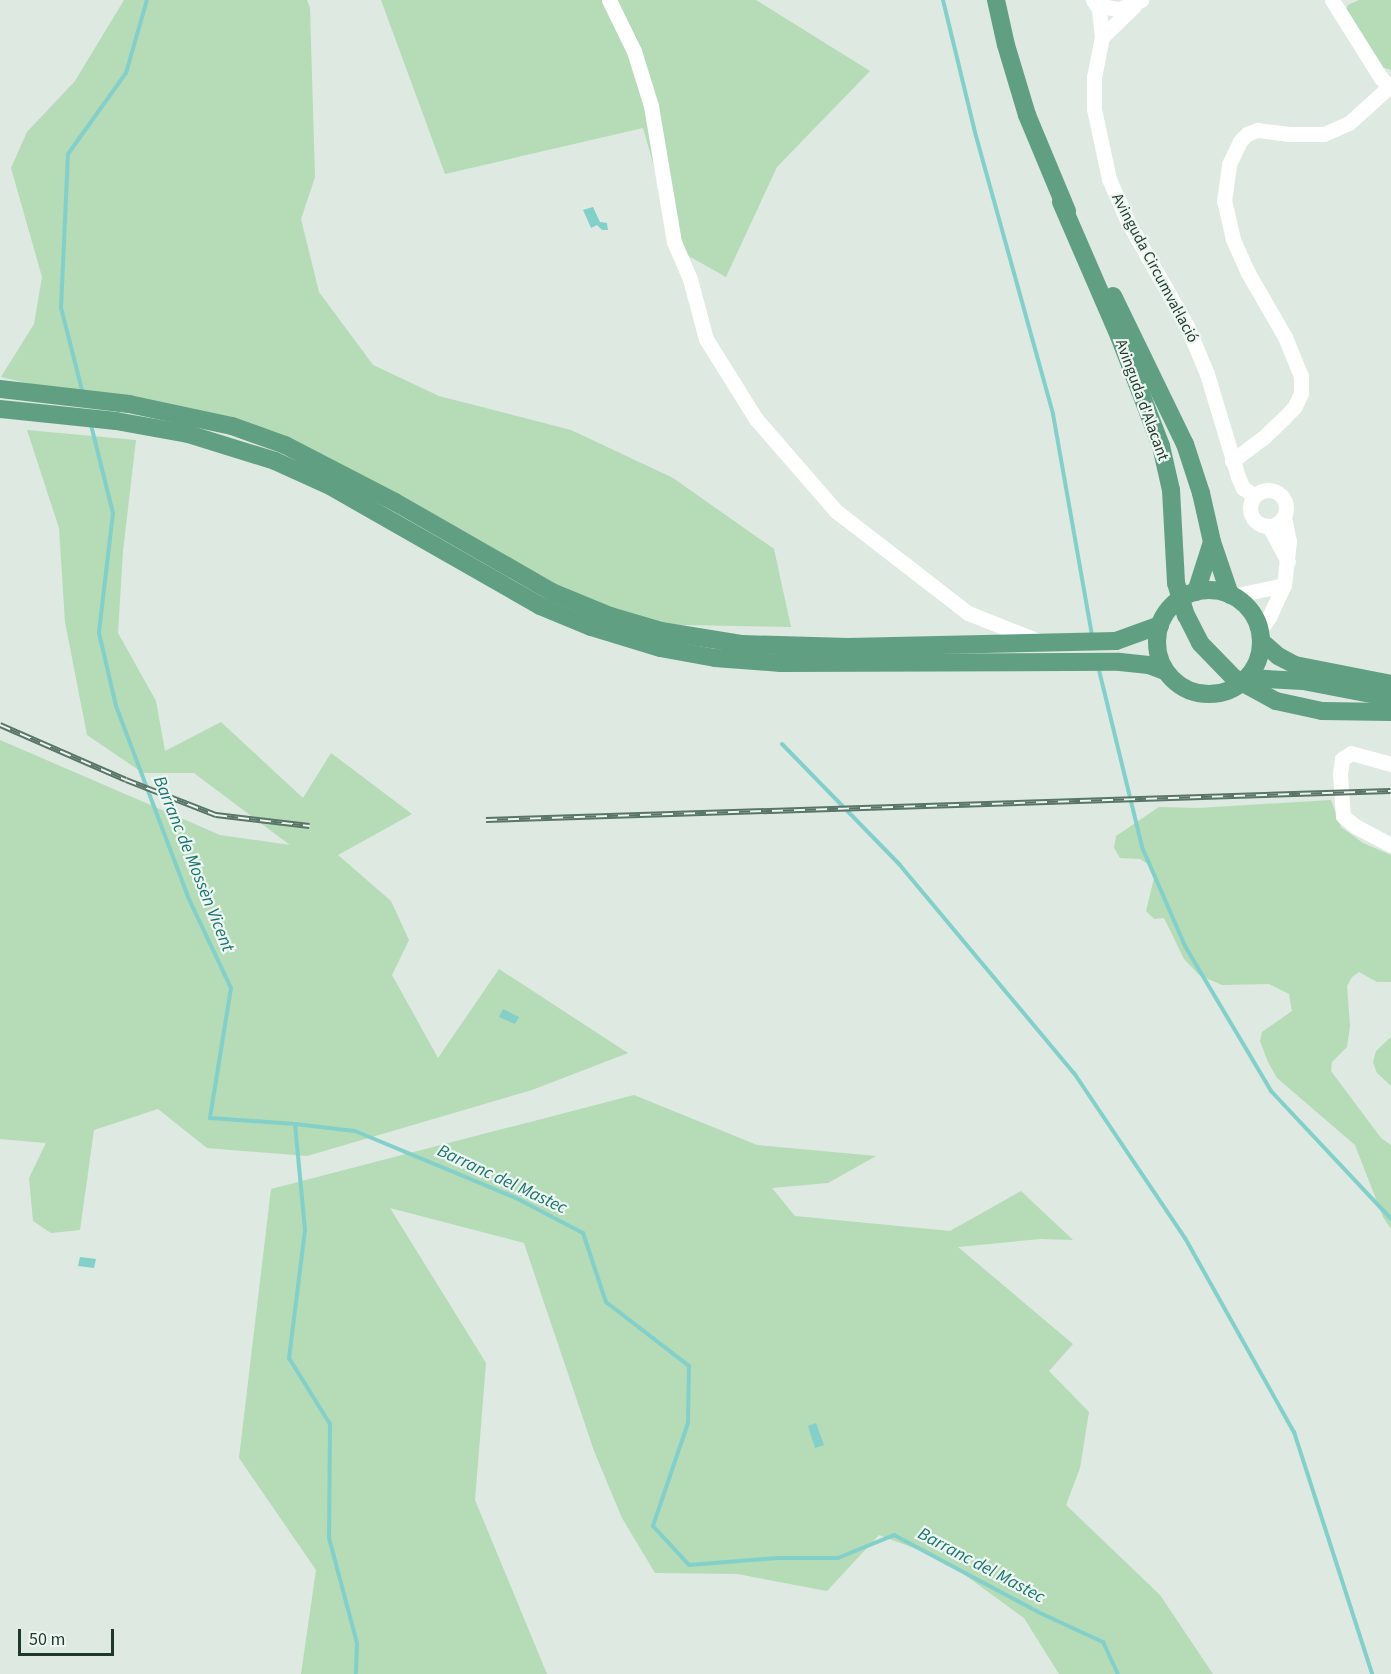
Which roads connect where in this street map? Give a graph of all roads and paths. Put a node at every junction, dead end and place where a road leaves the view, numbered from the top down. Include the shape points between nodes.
1 (609, 0) edge
2 (996, 0) edge
3 (1093, 0) edge
4 (1335, 1) edge
5 (1138, 2) edge
6 (1101, 37) junction
7 (1390, 85) edge
8 (1061, 202) junction
9 (0, 390) edge
10 (0, 409) edge
11 (1232, 461) junction
12 (1255, 496) junction
13 (1284, 517) junction
14 (1269, 526) junction
15 (1212, 542) junction
16 (1288, 561) junction
17 (1284, 585) junction
18 (1192, 593) junction
19 (1232, 595) junction
20 (1160, 625) junction
21 (1261, 636) junction
22 (1044, 644) junction
23 (1165, 670) junction
24 (1248, 678) junction
25 (1391, 684) edge
26 (1391, 698) edge
27 (1391, 712) edge
28 (1391, 764) edge
29 (1391, 845) edge

1 - 22 street via 634,51 651,106 674,242 690,279 706,339 756,419 836,511 968,613
2 - 8 main road via 1017,84
3 - 5 street via 1119,9
3 - 6 street, Avinguda Circumval·lació via 1099,9
4 - 7 street via 1381,78
5 - 6 street
6 - 11 street, Avinguda Circumval·lació via 1093,98 1103,159 1128,222 1194,342
7 - 11 street via 1349,123 1324,134 1257,130 1247,134 1229,164 1224,201 1233,239 1289,344 1300,376 1301,393 1284,418
8 - 15 main road via 1122,312 1185,444
8 - 27 main road, Avinguda d'Alacant via 1161,446 1171,490 1176,582 1200,643 1234,678 1276,701 1322,711
9 - 22 main road via 150,408 232,426 285,445 396,502 552,592 610,616 661,631 741,644
10 - 23 main road via 116,421 188,434 275,461 330,486 540,606 660,648 715,658 781,663 1120,662
11 - 12 street, Avinguda Circumval·lació via 1243,488
12 - 13 street via 1265,490 1281,495 1286,506
12 - 14 street via 1250,507 1253,519
13 - 14 street
13 - 16 street
14 - 16 street
15 - 18 main road
15 - 19 main road
16 - 17 street
17 - 19 street
17 - 21 street
18 - 19 main road via 1219,591
18 - 20 main road via 1173,605
19 - 21 main road via 1250,610
20 - 22 main road via 1116,641
20 - 23 main road via 1157,648
21 - 24 main road via 1255,667
21 - 25 main road via 1278,656 1295,665
23 - 24 main road via 1179,685 1196,693 1215,694 1233,689
24 - 26 main road via 1303,681
28 - 29 street via 1351,753 1342,759 1340,774 1343,816

